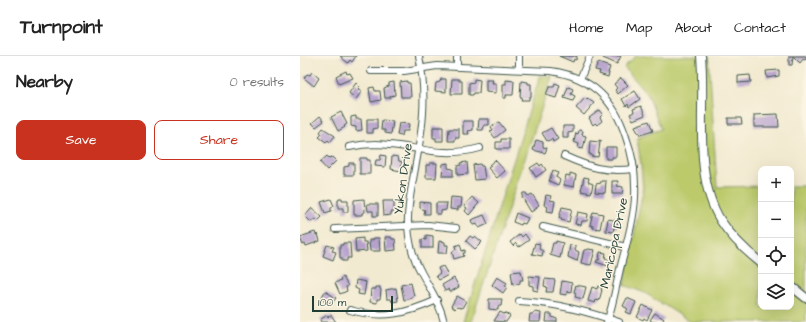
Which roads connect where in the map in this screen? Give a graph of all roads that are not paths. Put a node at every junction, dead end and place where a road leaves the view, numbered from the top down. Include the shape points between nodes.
1 (419, 56) edge
2 (457, 56) edge
3 (519, 56) edge
4 (590, 56) edge
5 (701, 56) edge
6 (457, 67) junction
7 (422, 69) junction
8 (519, 69) junction
9 (370, 71) dead end
10 (580, 79) junction
11 (349, 147) dead end
12 (480, 148) dead end
13 (418, 150) junction
14 (564, 156) dead end
15 (634, 168) junction
16 (408, 226) junction
17 (456, 228) dead end
18 (543, 228) dead end
19 (335, 229) dead end
20 (626, 247) junction
21 (758, 260) edge
22 (794, 288) edge
23 (806, 298) edge
24 (437, 300) junction
25 (519, 302) dead end
26 (350, 310) dead end
27 (608, 320) edge
28 (444, 322) edge
29 (619, 322) edge

1 - 7 street, Yukon Drive
2 - 6 street
3 - 8 street
4 - 10 street
5 - 21 main road via 707,189 715,210 727,230
6 - 7 street, Maricopa Drive via 437,66
6 - 8 street, Maricopa Drive
7 - 9 street, Maricopa Drive
7 - 13 street, Yukon Drive via 424,105
8 - 10 street, Maricopa Drive via 551,71
10 - 15 street, Maricopa Drive via 605,97 617,114 628,142
11 - 13 street via 375,144
12 - 13 street via 449,153
13 - 16 street, Yukon Drive
14 - 15 street via 598,169
15 - 20 street, Maricopa Drive via 635,198
16 - 17 street
16 - 19 street
16 - 24 street, Yukon Drive via 410,244 416,261
18 - 20 street
20 - 27 street, Maricopa Drive
22 - 23 main road
24 - 26 street via 417,309 396,314 372,315
24 - 28 street, Yukon Drive
25 - 27 street via 555,304
27 - 29 street

